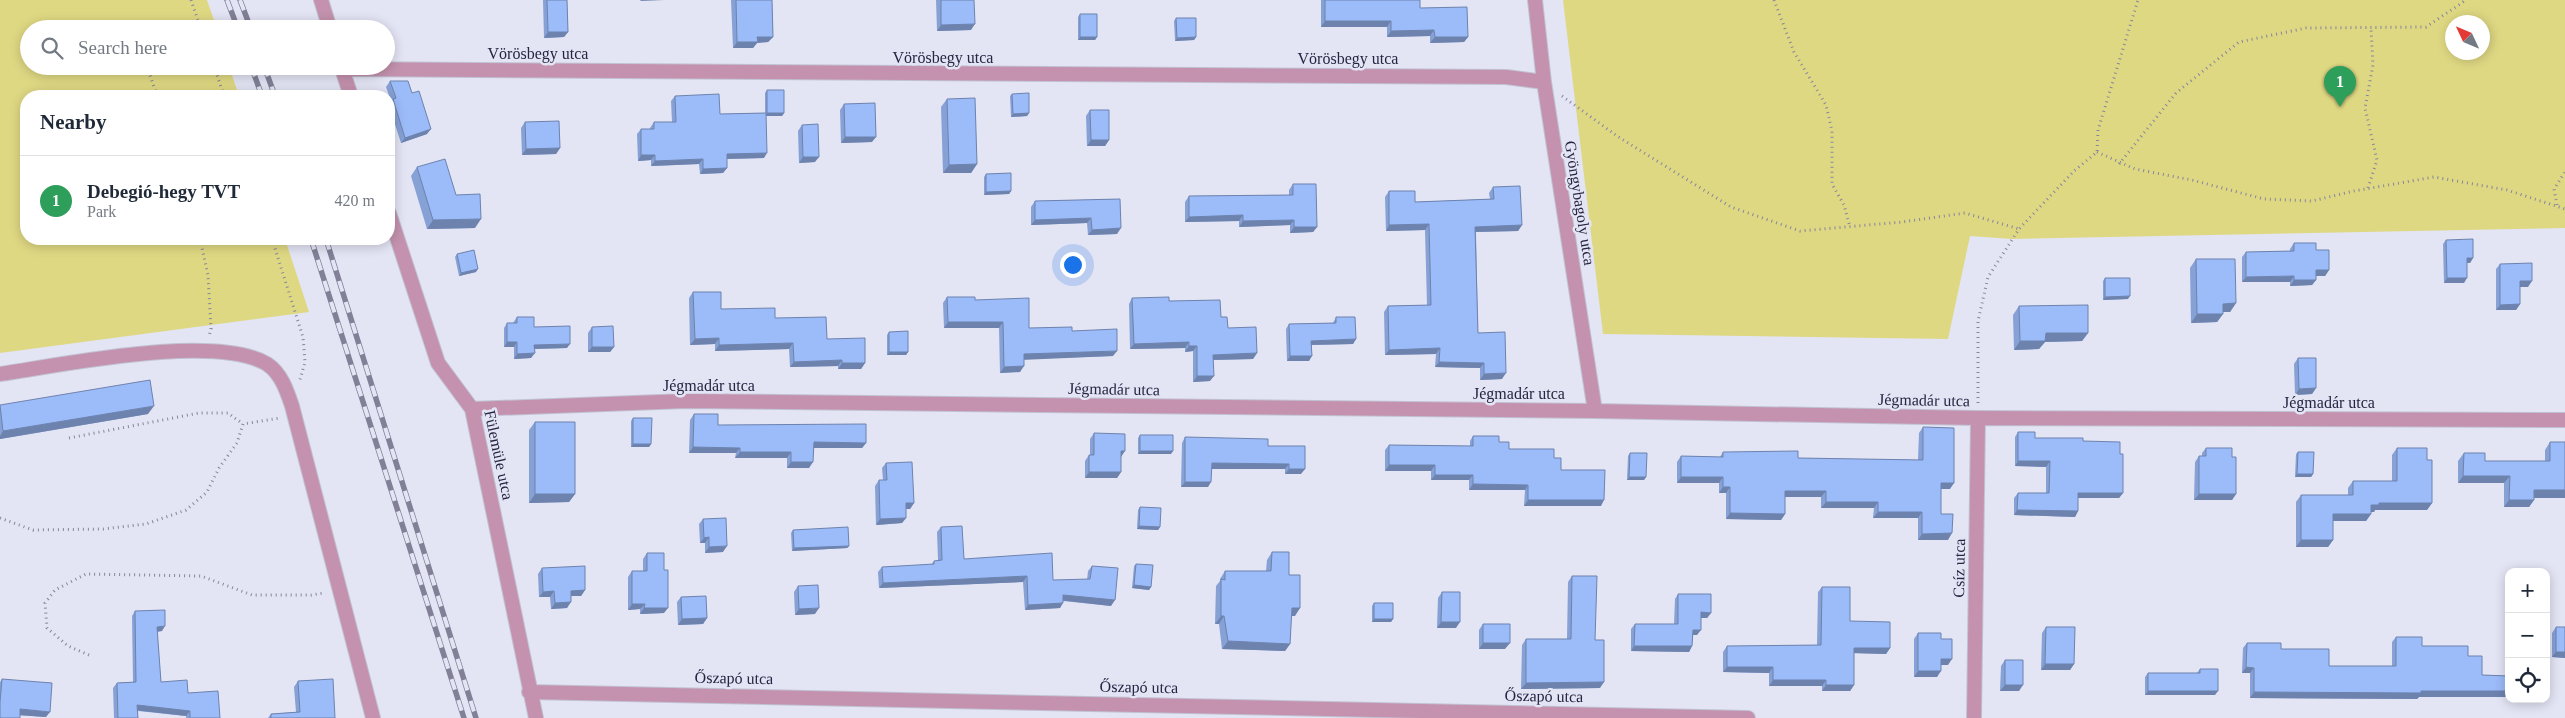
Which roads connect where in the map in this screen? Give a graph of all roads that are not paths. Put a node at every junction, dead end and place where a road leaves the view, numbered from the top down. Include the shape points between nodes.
1 (322, 0) edge
2 (1535, 0) edge
3 (328, 20) edge
4 (395, 68) edge
5 (344, 75) edge
6 (1544, 82) junction
7 (349, 90) edge
8 (395, 231) edge
9 (0, 374) edge
10 (472, 409) junction
11 (1595, 411) junction
12 (1978, 418) junction
13 (2565, 420) edge
14 (529, 692) junction
15 (373, 718) edge
16 (536, 718) edge
17 (1748, 718) edge
18 (1974, 718) edge

1 - 3 street
2 - 6 street, Gyöngybagoly utca
4 - 6 street, Vörösbegy utca via 1506,77
5 - 7 street
6 - 11 street, Gyöngybagoly utca
8 - 10 street, Fülemüle utca via 438,364
9 - 15 street via 145,354 206,351 245,354 269,365 284,384 294,412
10 - 11 street, Jégmadár utca via 686,401
10 - 14 street, Fülemüle utca
11 - 12 street, Jégmadár utca
12 - 13 street, Jégmadár utca
12 - 18 street, Csíz utca
14 - 16 street, Fülemüle utca
14 - 17 street, Őszapó utca

